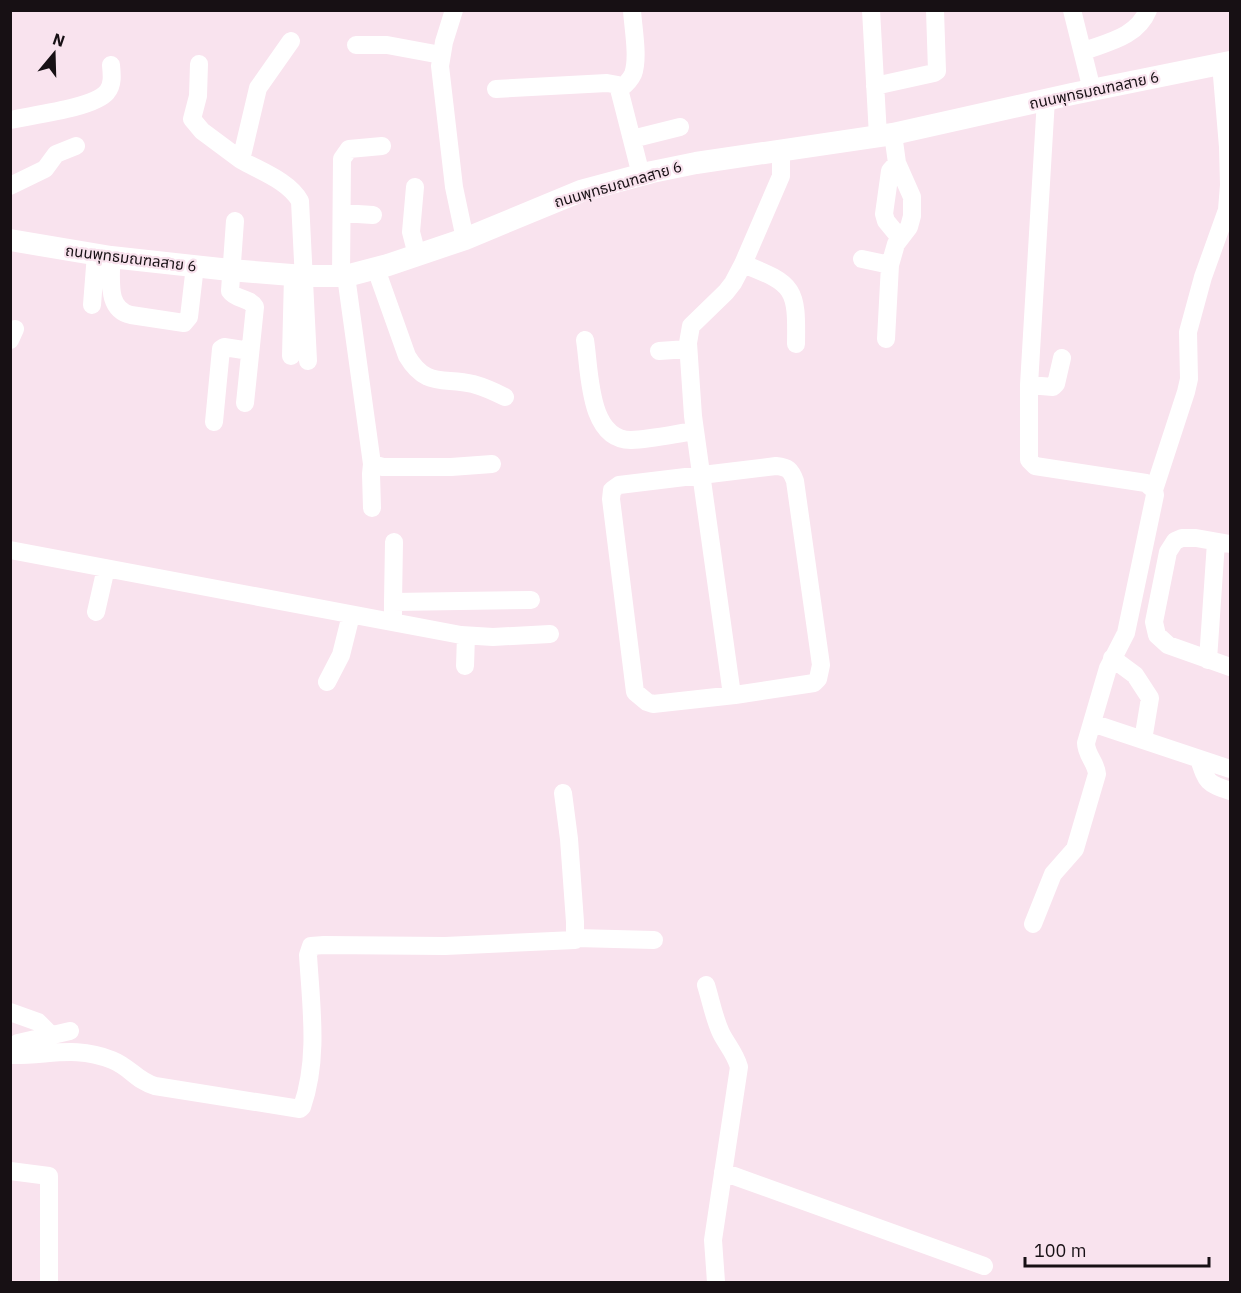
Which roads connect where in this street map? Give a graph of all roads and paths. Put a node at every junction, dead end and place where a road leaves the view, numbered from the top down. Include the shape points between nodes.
1 (454, 10) edge
2 (632, 10) edge
3 (871, 10) edge
4 (935, 10) edge
5 (1072, 10) edge
6 (1148, 10) edge
7 (291, 41) dead end
8 (356, 45) dead end
9 (1083, 51) junction
10 (441, 55) junction
11 (1226, 63) edge
12 (199, 64) dead end
13 (111, 65) dead end
14 (875, 86) junction
15 (496, 89) dead end
16 (620, 89) junction
17 (1092, 90) junction
18 (1046, 99) junction
19 (10, 120) edge
20 (680, 127) dead end
21 (886, 135) junction
22 (632, 139) junction
23 (76, 146) dead end
24 (382, 146) dead end
25 (781, 151) junction
26 (241, 160) junction
27 (897, 163) junction
28 (640, 175) junction
29 (10, 186) edge
30 (415, 187) dead end
31 (342, 213) junction
32 (374, 215) dead end
33 (235, 221) dead end
34 (900, 238) junction
35 (465, 239) junction
36 (10, 240) edge
37 (103, 256) junction
38 (415, 256) junction
39 (862, 259) dead end
40 (743, 264) junction
41 (195, 266) junction
42 (890, 266) junction
43 (382, 267) junction
44 (230, 270) junction
45 (299, 276) junction
46 (344, 276) junction
47 (92, 305) dead end
48 (886, 339) dead end
49 (585, 340) dead end
50 (796, 344) dead end
51 (688, 349) junction
52 (250, 351) junction
53 (659, 351) dead end
54 (299, 358) dead end
55 (1062, 358) dead end
56 (1029, 386) junction
57 (505, 397) dead end
58 (245, 403) dead end
59 (214, 422) dead end
60 (695, 431) junction
61 (372, 464) junction
62 (492, 464) dead end
63 (702, 475) junction
64 (1154, 490) junction
65 (372, 508) dead end
66 (394, 542) dead end
67 (1223, 543) edge
68 (10, 550) edge
69 (106, 568) junction
70 (531, 600) dead end
71 (393, 602) junction
72 (96, 612) dead end
73 (351, 615) junction
74 (393, 622) junction
75 (550, 634) dead end
76 (466, 636) junction
77 (1112, 658) junction
78 (1208, 660) junction
79 (465, 666) dead end
80 (1230, 668) edge
81 (327, 682) dead end
82 (732, 695) junction
83 (1092, 723) junction
84 (1143, 740) junction
85 (1199, 759) junction
86 (1230, 770) edge
87 (1230, 791) edge
88 (562, 793) dead end
89 (1033, 924) dead end
90 (576, 938) junction
91 (654, 940) dead end
92 (706, 985) dead end
93 (10, 1012) edge
94 (70, 1031) dead end
95 (51, 1035) junction
96 (10, 1049) edge
97 (10, 1055) edge
98 (10, 1170) edge
99 (723, 1172) junction
100 (984, 1266) dead end
101 (49, 1282) edge
102 (716, 1282) edge

1 - 10 street
2 - 16 street via 635,64 628,82
3 - 14 street
4 - 14 street via 937,71
5 - 9 street
6 - 9 street via 1133,32
7 - 26 street via 258,88
8 - 10 street via 387,45
9 - 17 street
10 - 35 street via 454,187
11 - 17 main road, ถนนพุทธมณฑลสาย 6
11 - 64 street via 1227,210 1188,332 1189,379
12 - 26 street via 198,96 192,118 202,131
13 - 19 street via 108,92 94,102
14 - 21 street
15 - 16 street via 608,83
16 - 22 street
17 - 18 main road, ถนนพุทธมณฑลสาย 6
18 - 21 main road, ถนนพุทธมณฑลสาย 6
18 - 56 street
20 - 22 street
21 - 25 main road, ถนนพุทธมณฑลสาย 6
21 - 27 street
22 - 28 street
23 - 29 street via 53,157 45,169
24 - 31 street via 359,147 345,153
25 - 28 main road, ถนนพุทธมณฑลสาย 6
25 - 40 street via 781,176
26 - 45 street via 288,187 300,201
27 - 34 street via 912,197 912,216
27 - 34 street via 890,171 884,214
28 - 35 main road, ถนนพุทธมณฑลสาย 6 via 557,200
30 - 38 street via 411,232
31 - 32 street
31 - 46 street
33 - 44 street
34 - 42 street
35 - 38 main road, ถนนพุทธมณฑลสาย 6
36 - 37 main road, ถนนพุทธมณฑลสาย 6
37 - 41 main road, ถนนพุทธมณฑลสาย 6
37 - 41 street via 118,309 131,315 184,323 189,316
37 - 47 street
38 - 43 main road, ถนนพุทธมณฑลสาย 6
39 - 42 street
40 - 50 street via 775,277 789,289 795,301
40 - 51 street via 726,292 692,326
41 - 44 main road, ถนนพุทธมณฑลสาย 6
42 - 48 street
43 - 46 main road, ถนนพุทธมณฑลสาย 6
43 - 57 street via 407,356 415,369 425,377 472,384
44 - 45 main road, ถนนพุทธมณฑลสาย 6
44 - 52 street via 231,294 255,307
45 - 46 main road, ถนนพุทธมณฑลสาย 6
45 - 54 street
46 - 61 street
49 - 60 street via 595,409 609,432 630,440
51 - 53 street
51 - 60 street
52 - 58 street
52 - 59 street via 221,349
55 - 56 street via 1053,387
56 - 64 street via 1031,463 1146,483
60 - 63 street
61 - 62 street
61 - 65 street
63 - 82 street
63 - 82 street via 776,466 792,471 817,635 820,672 814,683
63 - 82 street via 619,485 612,490 635,692 653,704
64 - 77 street via 1126,633
66 - 71 street
67 - 78 street
67 - 78 street via 1182,538 1175,541 1168,552 1154,622 1157,635 1168,645
68 - 69 street
69 - 72 street
69 - 73 street
70 - 71 street
71 - 74 street
73 - 74 street
73 - 81 street via 341,655
74 - 76 street
75 - 76 street
76 - 79 street
77 - 83 street
77 - 84 street via 1135,675 1150,698
78 - 80 street
83 - 84 street
83 - 89 street via 1086,750 1097,774 1075,849 1053,874
84 - 85 street
85 - 86 street
85 - 87 street via 1206,780
88 - 90 street
90 - 91 street
90 - 97 street via 456,946 311,946 308,955 314,1040 305,1100 296,1110 155,1086 140,1081 124,1066 84,1052
92 - 99 street via 717,1023 739,1068
93 - 95 street via 38,1022
94 - 95 street
95 - 96 street via 18,1043
98 - 101 street via 49,1176
99 - 100 street
99 - 102 street via 713,1240

